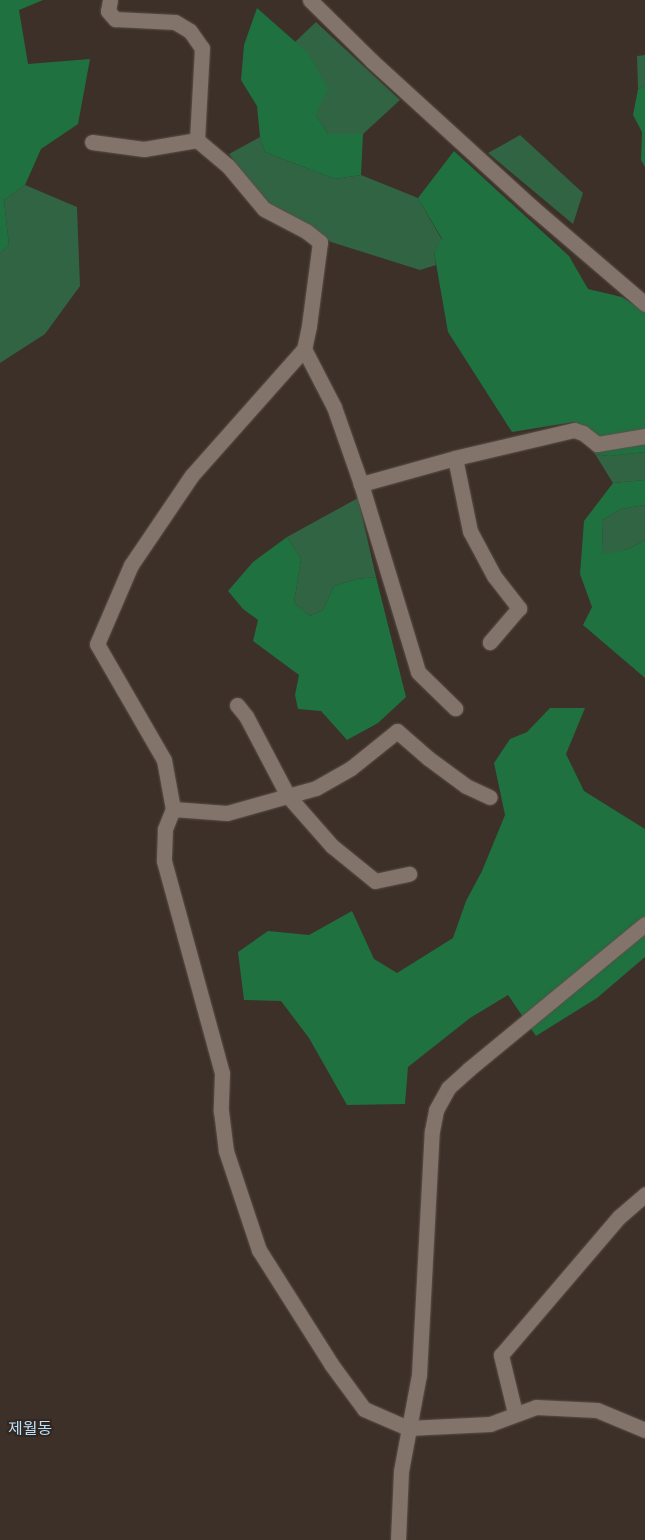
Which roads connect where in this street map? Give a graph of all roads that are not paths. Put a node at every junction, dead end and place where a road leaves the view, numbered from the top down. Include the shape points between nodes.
1 (110, 0) edge
2 (310, 0) edge
3 (197, 140) junction
4 (92, 142) dead end
5 (645, 304) edge
6 (304, 349) junction
7 (645, 436) edge
8 (455, 458) junction
9 (360, 484) junction
10 (490, 642) dead end
11 (237, 705) dead end
12 (455, 708) dead end
13 (288, 796) junction
14 (490, 796) dead end
15 (173, 809) junction
16 (409, 874) dead end
17 (645, 924) edge
18 (645, 1194) edge
19 (515, 1413) junction
20 (408, 1428) junction
21 (645, 1430) edge
22 (398, 1540) edge

1 - 3 street via 108,11 115,19 175,22 190,31 202,48
2 - 5 street via 532,207
3 - 4 street via 144,149
3 - 6 street via 228,166 264,210 306,231 320,242
6 - 9 street via 334,407
6 - 15 street via 192,475 131,565 97,644 164,760
7 - 8 street via 597,444 583,432 574,430
8 - 9 street
8 - 10 street via 470,530 494,576 519,608
9 - 12 street via 418,672
11 - 13 street via 254,730
13 - 14 street via 316,788 351,768 397,731 466,786
13 - 15 street via 227,813
13 - 16 street via 332,846 375,881
15 - 20 street via 165,829 164,861 222,1073 221,1111 226,1151 259,1250 331,1364 364,1409
17 - 20 street via 468,1069 448,1088 436,1110 432,1131 419,1375
18 - 19 street via 619,1217 501,1355
19 - 20 street via 490,1424
19 - 21 street via 536,1407 597,1410
20 - 22 street via 401,1470

